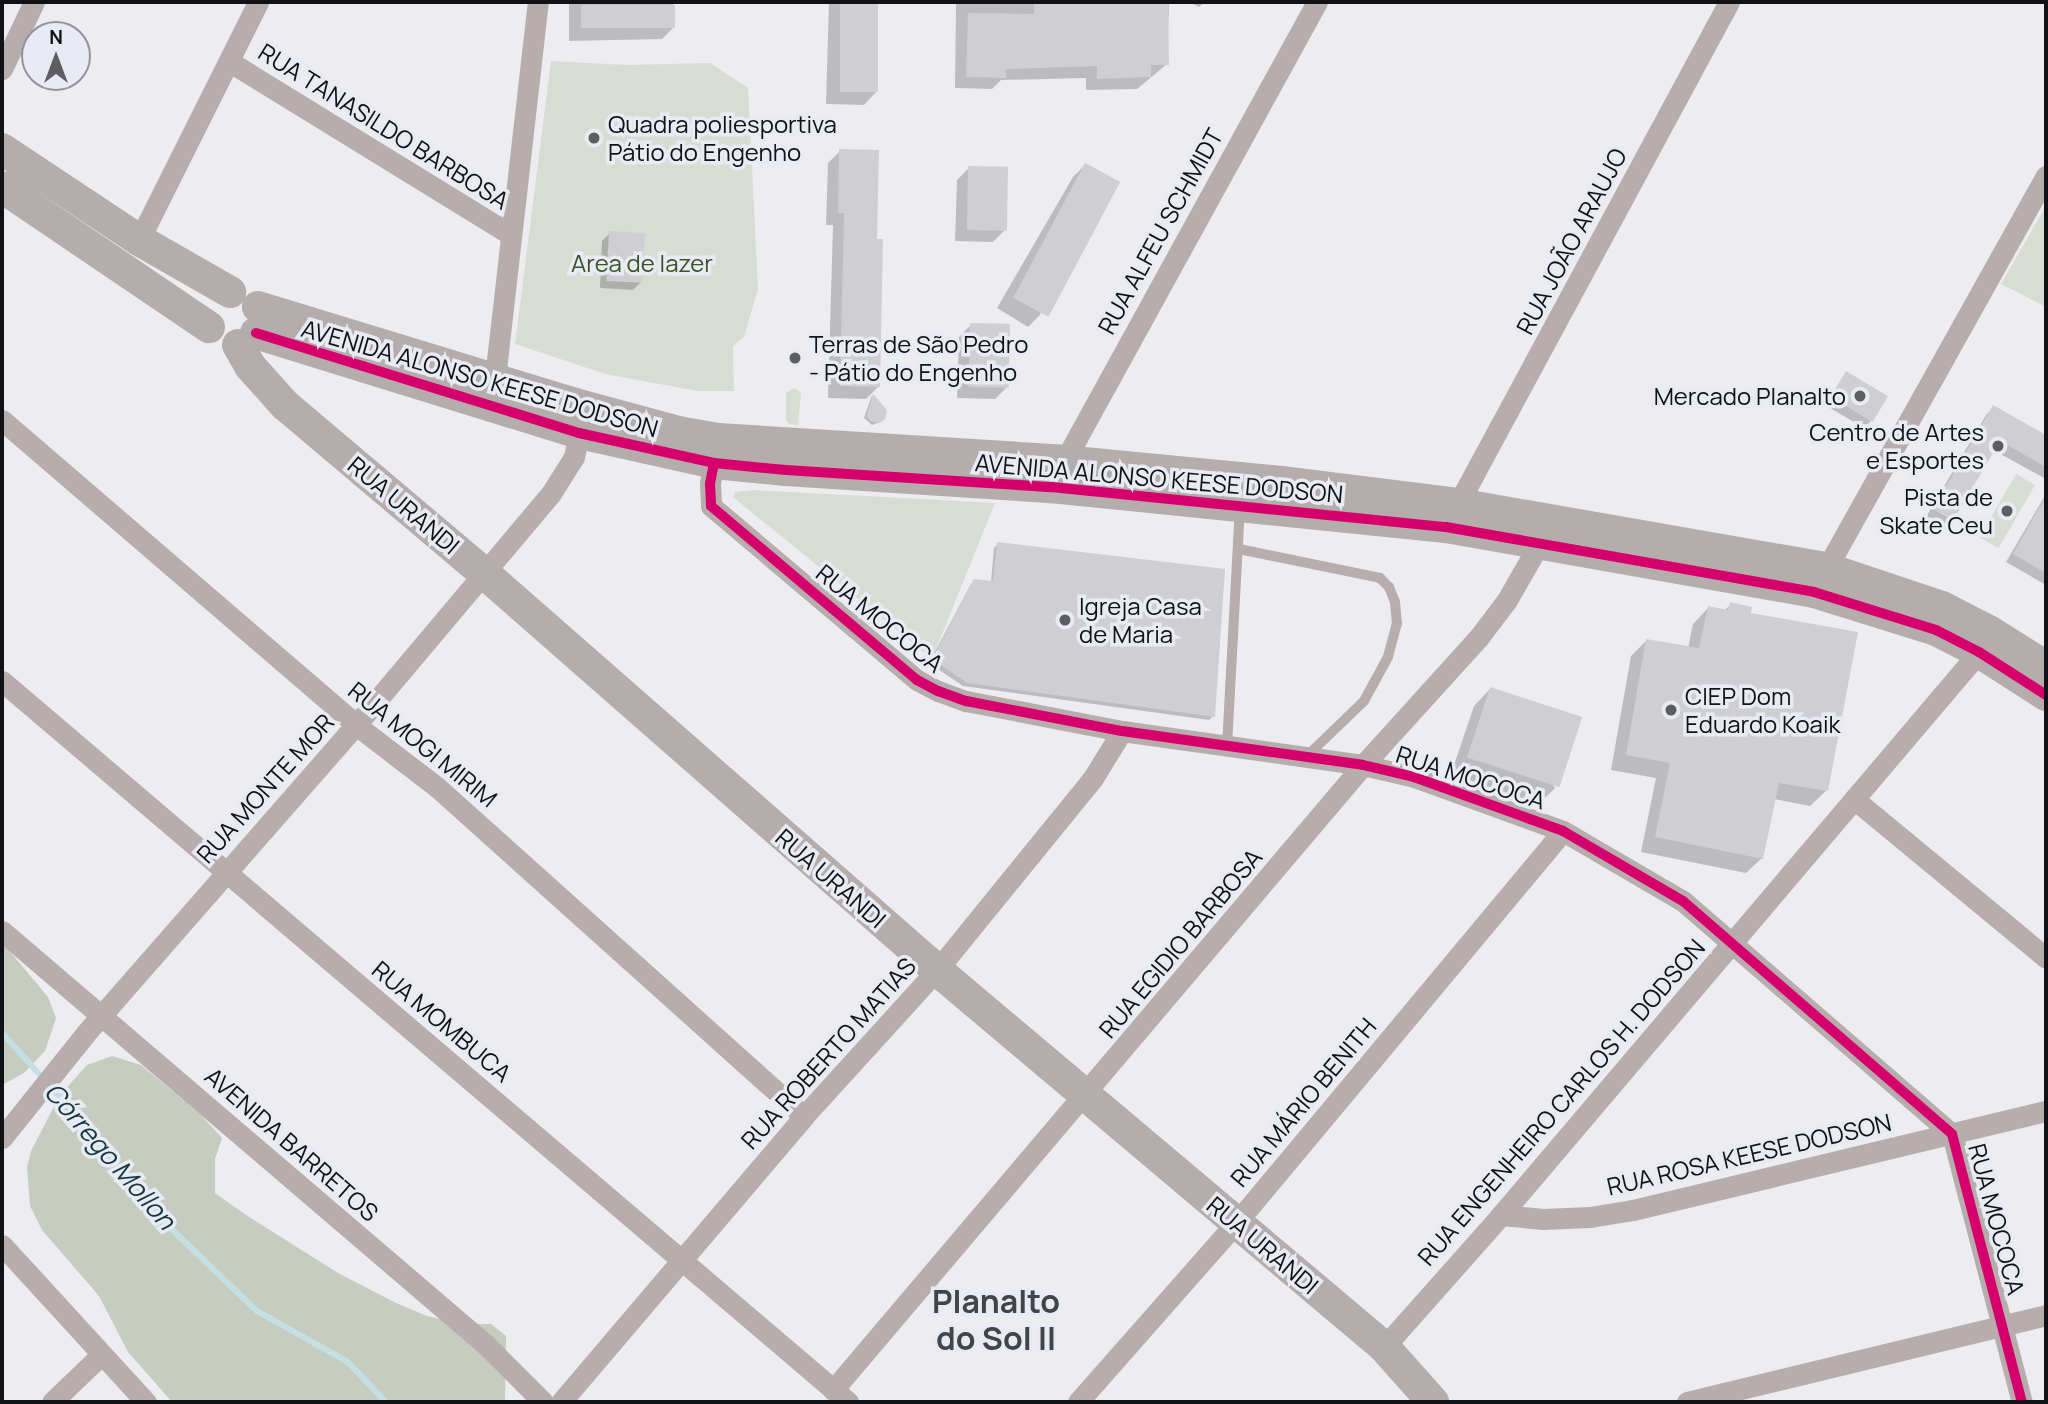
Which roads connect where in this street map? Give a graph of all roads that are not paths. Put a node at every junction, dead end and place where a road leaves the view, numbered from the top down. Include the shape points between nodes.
1 (34, 2) edge
2 (258, 2) edge
3 (1317, 2) edge
4 (1729, 2) edge
5 (536, 3) edge
6 (230, 62) junction
7 (2, 69) edge
8 (2, 149) edge
9 (2046, 176) edge
10 (2, 187) edge
11 (510, 234) junction
12 (139, 240) junction
13 (230, 292) junction
14 (209, 327) junction
15 (251, 328) junction
16 (495, 378) junction
17 (577, 419) junction
18 (2, 420) edge
19 (714, 463) junction
20 (1057, 474) junction
21 (1240, 506) junction
22 (1452, 516) junction
23 (1546, 531) junction
24 (1239, 549) junction
25 (484, 573) junction
26 (1819, 580) junction
27 (1984, 642) junction
28 (2046, 667) edge
29 (2, 681) edge
30 (2046, 695) edge
31 (356, 725) junction
32 (1122, 731) junction
33 (1227, 746) junction
34 (1306, 757) junction
35 (1363, 765) junction
36 (1854, 799) junction
37 (1563, 831) junction
38 (225, 871) junction
39 (2, 932) edge
40 (1732, 942) junction
41 (2046, 958) edge
42 (937, 970) junction
43 (102, 1017) junction
44 (1086, 1095) junction
45 (2046, 1111) edge
46 (804, 1116) junction
47 (1952, 1134) junction
48 (2, 1138) edge
49 (1501, 1216) junction
50 (1236, 1223) junction
51 (2, 1245) edge
52 (684, 1260) junction
53 (2046, 1315) edge
54 (2003, 1325) junction
55 (1384, 1347) junction
56 (102, 1354) junction
57 (840, 1396) edge
58 (52, 1402) edge
59 (146, 1402) edge
60 (544, 1402) edge
61 (561, 1402) edge
62 (1079, 1402) edge
63 (1433, 1402) edge
64 (1687, 1402) edge
65 (2022, 1402) edge

1 - 7 street
2 - 6 street
3 - 20 street, RUA ALFEU SCHMIDT
4 - 22 street, RUA JOÃO ARAUJO
5 - 11 street
6 - 11 street, RUA TANASILDO BARBOSA
6 - 12 street
8 - 12 street
9 - 26 street
10 - 14 street
11 - 16 street
12 - 13 street
13 - 14 street via 209,309
13 - 15 street via 247,295
14 - 15 street via 220,341
15 - 16 street, AVENIDA ALONSO KEESE DODSON
15 - 17 street, AVENIDA ALONSO KEESE DODSON
15 - 25 street, RUA URANDI via 250,366 285,405
16 - 17 street, AVENIDA ALONSO KEESE DODSON
17 - 19 street, AVENIDA ALONSO KEESE DODSON
17 - 20 street, AVENIDA ALONSO KEESE DODSON via 718,439
17 - 25 street, RUA MONTE MOR via 574,457 565,475
18 - 31 street, RUA MOGI MIRIM
19 - 20 street, AVENIDA ALONSO KEESE DODSON via 786,470
19 - 32 street, RUA MOCOCA via 711,506 917,680 966,701
20 - 21 street, AVENIDA ALONSO KEESE DODSON
20 - 22 street, AVENIDA ALONSO KEESE DODSON via 1281,482
21 - 22 street, AVENIDA ALONSO KEESE DODSON
21 - 24 lane
22 - 23 street, AVENIDA ALONSO KEESE DODSON
23 - 26 street, AVENIDA ALONSO KEESE DODSON
23 - 35 street, RUA EGIDIO BARBOSA via 1507,600 1479,637
24 - 33 lane
24 - 34 lane via 1380,578 1395,602 1396,623 1388,657 1364,701
25 - 31 street, RUA MONTE MOR
25 - 42 street, RUA URANDI
26 - 27 street, AVENIDA ALONSO KEESE DODSON via 1936,630
27 - 28 street, AVENIDA ALONSO KEESE DODSON
27 - 30 street, AVENIDA ALONSO KEESE DODSON
27 - 36 street, RUA ENGENHEIRO CARLOS H. DODSON
29 - 38 street, RUA MOMBUCA
31 - 38 street, RUA MONTE MOR
31 - 46 street, RUA MOGI MIRIM via 448,797
32 - 33 street, RUA MOCOCA
32 - 42 street, RUA ROBERTO MATIAS via 1093,778
33 - 34 street, RUA MOCOCA
34 - 35 street, RUA MOCOCA
35 - 37 street, RUA MOCOCA via 1414,777
35 - 44 street, RUA EGIDIO BARBOSA
36 - 40 street, RUA ENGENHEIRO CARLOS H. DODSON
36 - 41 street
37 - 40 street, RUA MOCOCA via 1683,901
37 - 50 street, RUA MÁRIO BENITH
38 - 43 street, RUA MONTE MOR
38 - 52 street, RUA MOMBUCA
39 - 43 street, AVENIDA BARRETOS
40 - 47 street, RUA MOCOCA
40 - 49 street, RUA ENGENHEIRO CARLOS H. DODSON
42 - 44 street, RUA URANDI
42 - 46 street, RUA ROBERTO MATIAS
43 - 48 street, RUA MONTE MOR
43 - 60 street, AVENIDA BARRETOS via 485,1344
44 - 50 street, RUA URANDI
44 - 57 street, RUA EGIDIO BARBOSA
45 - 47 street, RUA ROSA KEESE DODSON
46 - 52 street, RUA ROBERTO MATIAS
47 - 49 street, RUA ROSA KEESE DODSON via 1633,1210 1543,1219
47 - 54 street, RUA MOCOCA
49 - 55 street, RUA ENGENHEIRO CARLOS H. DODSON
50 - 55 street, RUA URANDI
50 - 62 street, RUA MÁRIO BENITH
51 - 56 street
52 - 57 street, RUA MOMBUCA
52 - 61 street, RUA ROBERTO MATIAS
53 - 54 street
54 - 64 street
54 - 65 street, RUA MOCOCA
55 - 63 street, RUA URANDI
56 - 58 street
56 - 59 street

